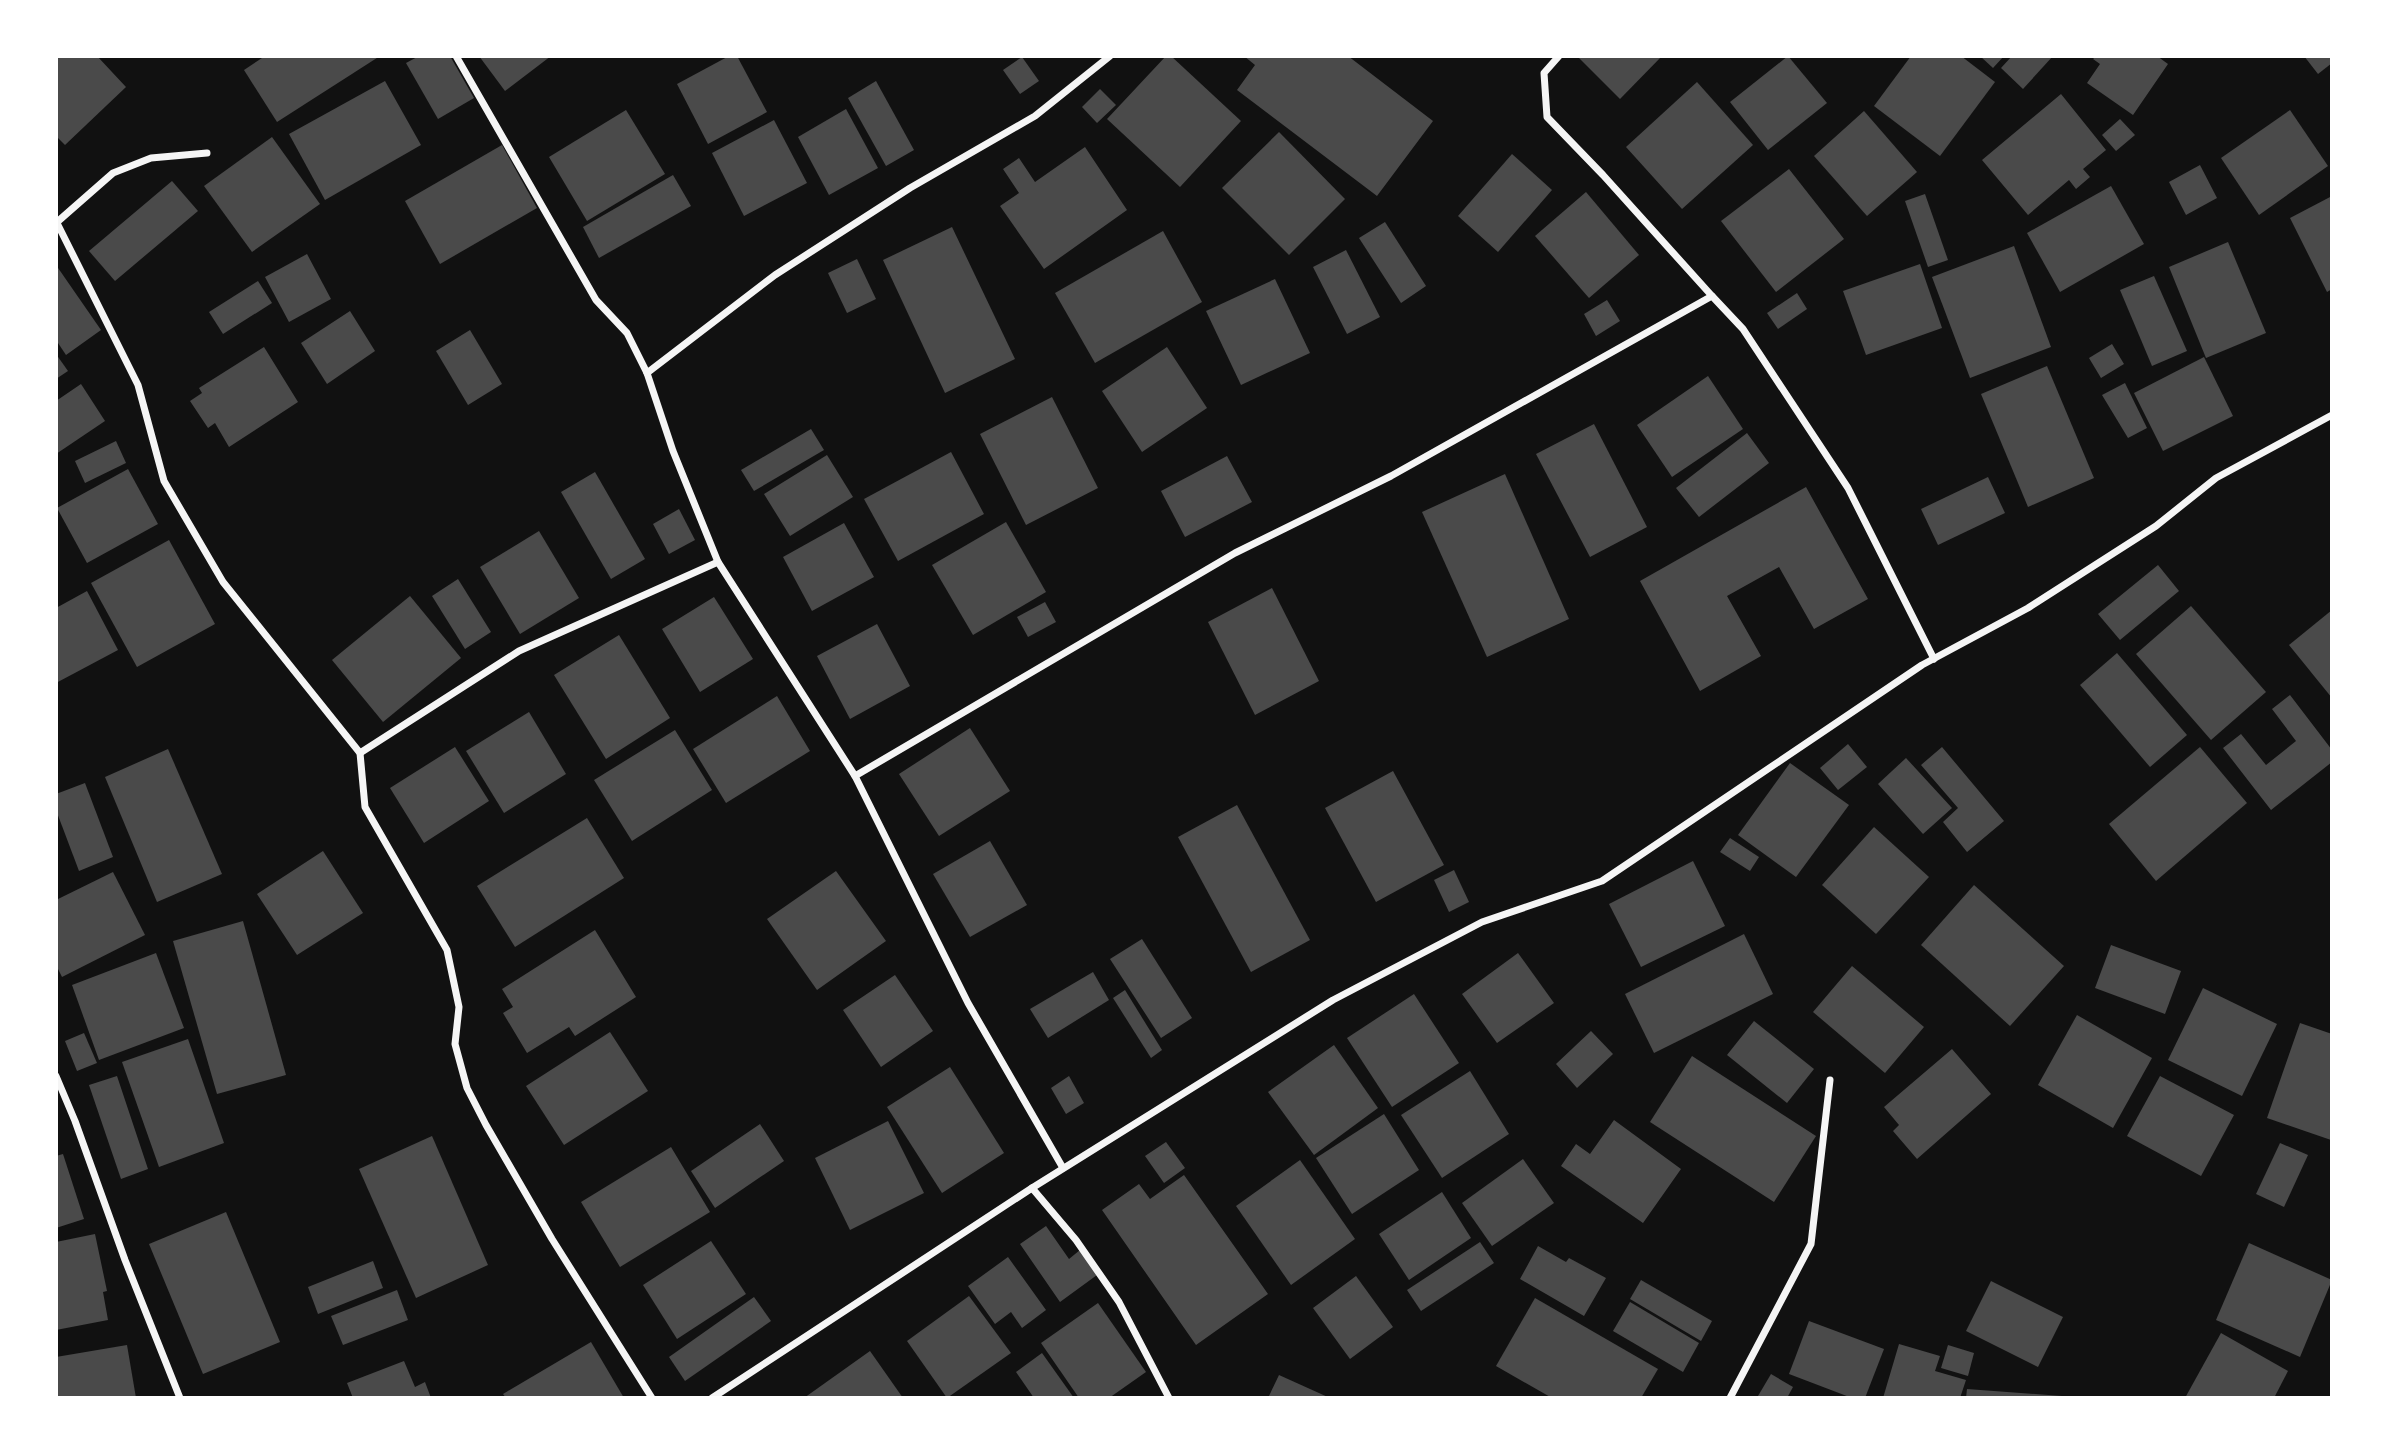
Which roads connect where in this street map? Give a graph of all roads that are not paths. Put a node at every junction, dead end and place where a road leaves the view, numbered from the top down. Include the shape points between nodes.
1 (456, 56) edge
2 (1110, 56) edge
3 (1559, 56) edge
4 (207, 153) dead end
5 (56, 223) edge
6 (1712, 296) junction
7 (647, 373) junction
8 (2332, 415) edge
9 (718, 562) junction
10 (1934, 659) junction
11 (360, 753) junction
12 (855, 776) junction
13 (56, 1076) edge
14 (1830, 1080) dead end
15 (1063, 1168) junction
16 (1031, 1188) junction
17 (180, 1398) edge
18 (652, 1398) edge
19 (712, 1398) edge
20 (1169, 1398) edge
21 (1730, 1398) edge

1 - 7 street via 596,299 627,332
2 - 7 street via 1035,116 909,188 775,275
3 - 6 street via 1544,73 1547,117
4 - 5 street via 151,158 113,173
5 - 11 street via 138,385 164,481 223,582
6 - 10 street via 1743,329 1848,488
6 - 12 street via 1391,476 1235,553
7 - 9 street
8 - 10 street via 2216,478 2156,526 2063,586
9 - 11 street via 519,651
9 - 12 street
10 - 15 street via 1602,881 1482,922 1333,1000
11 - 18 street via 365,807 447,950 459,1007 455,1044 467,1088 552,1239
12 - 15 street via 968,1003
13 - 17 street
14 - 21 street via 1811,1244
15 - 16 street
16 - 19 street
16 - 20 street via 1076,1240 1119,1303

